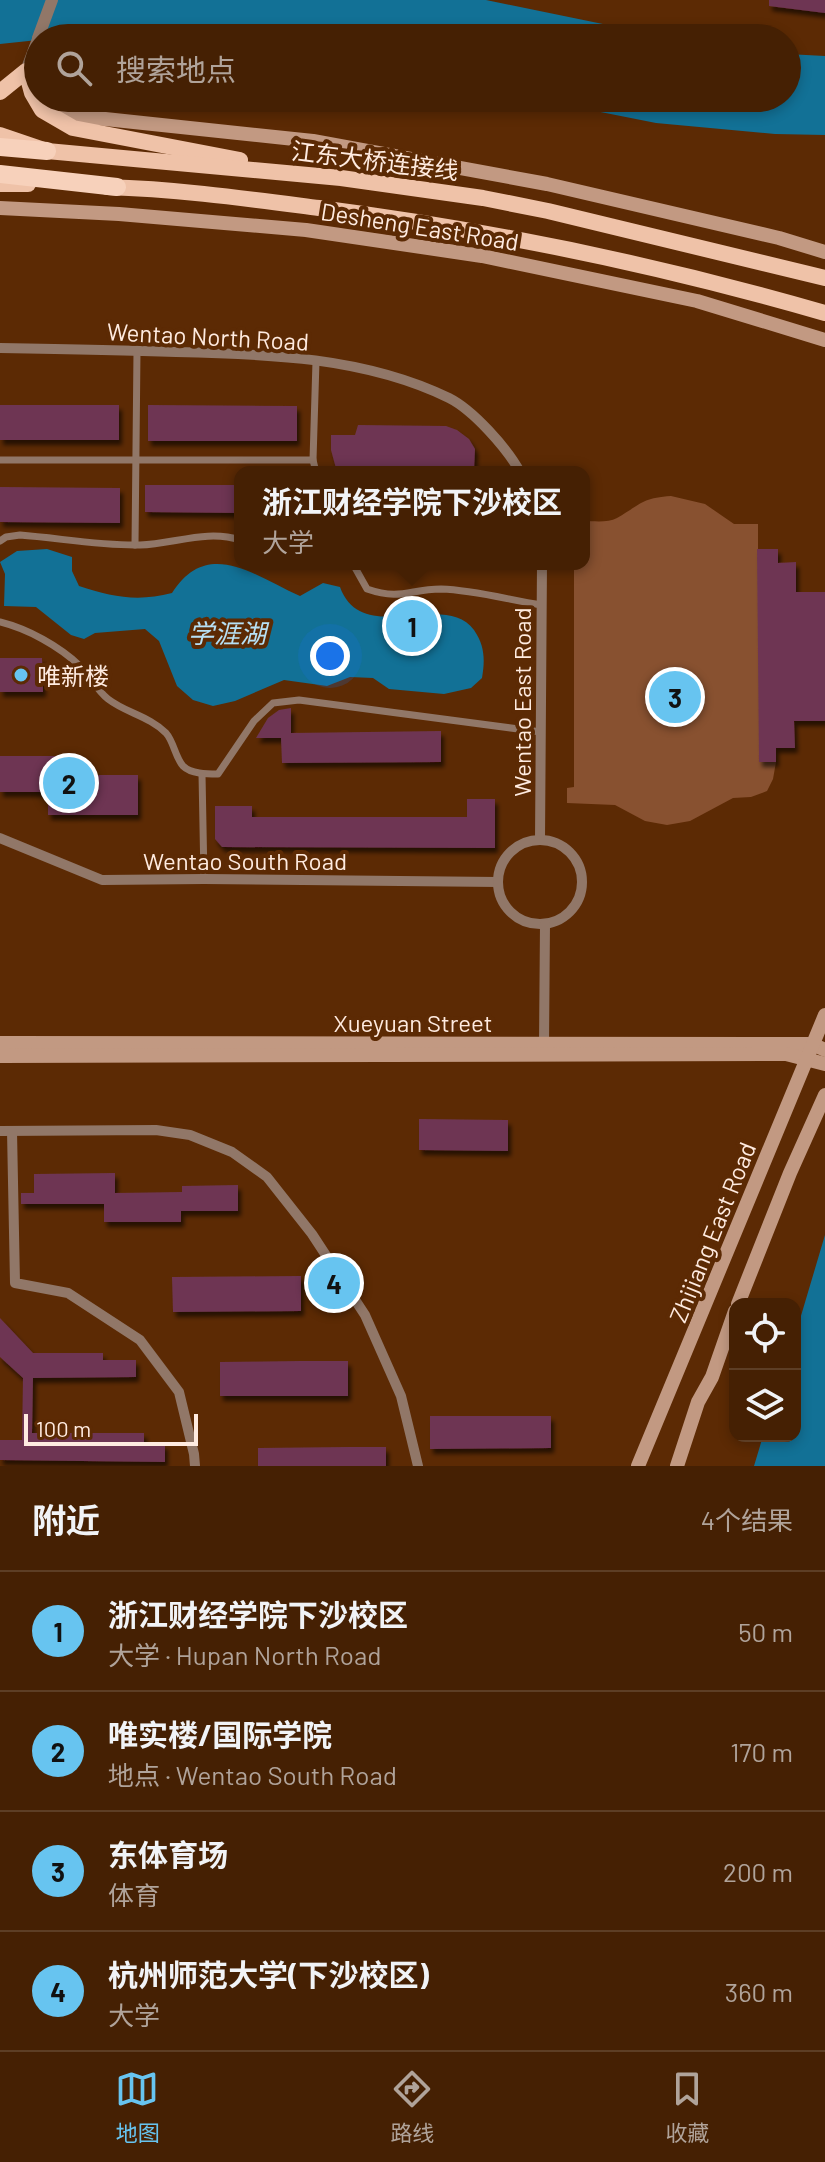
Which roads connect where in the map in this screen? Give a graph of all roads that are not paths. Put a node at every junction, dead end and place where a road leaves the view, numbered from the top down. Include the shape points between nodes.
1 (52, 0) edge
2 (43, 24) edge
3 (24, 73) edge
4 (0, 92) edge
5 (45, 112) edge
6 (71, 112) edge
7 (0, 135) edge
8 (0, 147) edge
9 (47, 151) junction
10 (273, 172) junction
11 (0, 174) edge
12 (0, 184) edge
13 (117, 187) junction
14 (0, 208) edge
15 (825, 252) edge
16 (825, 278) edge
17 (825, 313) edge
18 (825, 340) edge
19 (0, 348) edge
20 (137, 351) junction
21 (316, 361) junction
22 (0, 460) edge
23 (136, 460) junction
24 (313, 460) junction
25 (314, 466) edge
26 (517, 466) edge
27 (234, 539) edge
28 (0, 541) edge
29 (135, 545) junction
30 (356, 570) edge
31 (542, 570) edge
32 (542, 605) junction
33 (0, 622) edge
34 (541, 732) junction
35 (202, 774) junction
36 (0, 838) edge
37 (540, 839) junction
38 (204, 879) junction
39 (498, 882) junction
40 (545, 924) junction
41 (825, 1015) edge
42 (0, 1043) edge
43 (544, 1044) junction
44 (819, 1047) edge
45 (0, 1056) edge
46 (806, 1059) junction
47 (825, 1064) edge
48 (825, 1095) edge
49 (6, 1131) edge
50 (740, 1298) edge
51 (729, 1328) edge
52 (195, 1466) edge
53 (418, 1466) edge
54 (638, 1466) edge
55 (677, 1466) edge

1 - 2 street
3 - 4 highway
5 - 10 highway via 73,128 233,158
6 - 15 main road via 313,141 547,184
7 - 9 highway, 江东大桥连接线
8 - 9 highway, 江东大桥连接线
9 - 10 highway, 江东大桥连接线
10 - 16 highway, 江东大桥连接线 via 483,198
11 - 13 highway
12 - 13 highway
13 - 17 highway via 425,222 573,250
14 - 18 main road, Desheng East Road via 306,230 482,256 697,301
19 - 20 street, Wentao North Road
20 - 21 street, Wentao North Road via 267,354
20 - 23 street
21 - 24 street
21 - 26 street, Wentao North Road via 404,380 452,399
22 - 23 street
23 - 24 street
23 - 29 street
24 - 25 street
27 - 29 street via 213,535
28 - 29 street via 20,535
30 - 32 street via 367,589 388,596 437,589
31 - 32 street, Wentao East Road
32 - 34 street, Wentao East Road
33 - 35 street via 18,627 82,667 95,688 168,735 183,766
34 - 35 street via 299,700 273,703 218,774
34 - 37 street, Wentao East Road
35 - 38 street
36 - 38 street, Wentao South Road via 102,880
37 - 39 street via 527,841 506,857
37 - 40 street via 567,849 576,859 582,886 570,912
38 - 39 street, Wentao South Road
39 - 40 street via 507,908 531,923
40 - 43 street
41 - 44 main road, Zhijiang East Road
42 - 43 main road, Xueyuan Street
43 - 44 main road, Xueyuan Street
44 - 46 main road, Zhijiang East Road
45 - 46 main road via 786,1054
46 - 47 main road
46 - 54 main road, Zhijiang East Road
48 - 50 main road, Zhijiang East Road
49 - 52 street via 15,1283 68,1293 140,1340 179,1392
49 - 53 street via 156,1130 190,1135 232,1152 267,1177 365,1315 401,1396
51 - 55 main road

